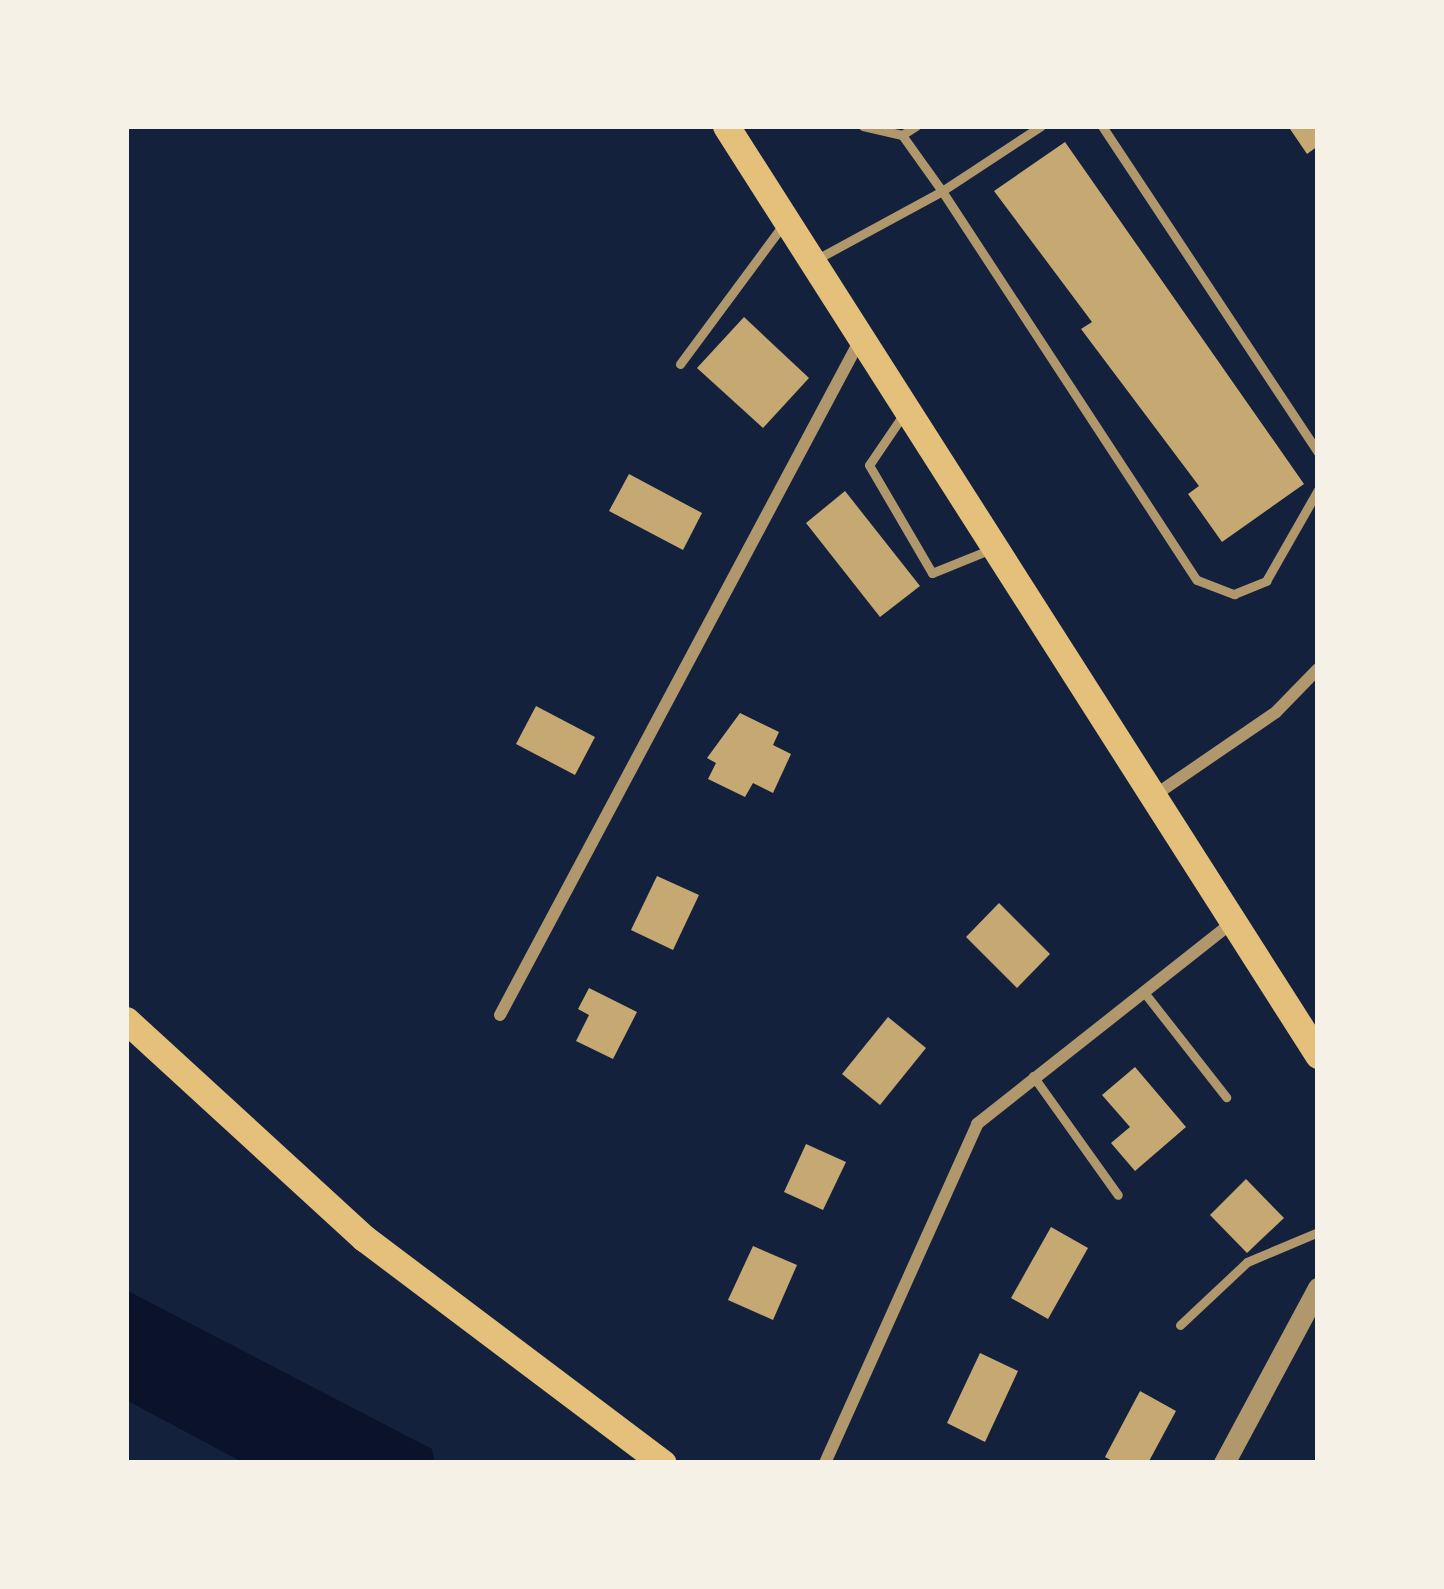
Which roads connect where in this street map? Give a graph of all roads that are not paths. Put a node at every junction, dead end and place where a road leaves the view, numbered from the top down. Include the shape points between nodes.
1 (725, 126) edge
2 (863, 126) edge
3 (916, 126) edge
4 (1041, 126) edge
5 (1102, 126) edge
6 (902, 135) junction
7 (942, 191) junction
8 (786, 222) junction
9 (811, 263) junction
10 (860, 340) junction
11 (680, 364) dead end
12 (906, 411) junction
13 (1318, 452) edge
14 (1318, 490) edge
15 (995, 548) junction
16 (1318, 669) edge
17 (1155, 795) junction
18 (1234, 921) junction
19 (1143, 991) junction
20 (500, 1015) dead end
21 (126, 1020) edge
22 (1318, 1055) edge
23 (1033, 1076) junction
24 (1226, 1097) dead end
25 (1118, 1195) dead end
26 (1318, 1232) edge
27 (1318, 1288) edge
28 (1180, 1324) dead end
29 (1229, 1462) edge
30 (664, 1463) edge
31 (824, 1463) edge

1 - 8 main road
2 - 6 lane
3 - 6 lane
4 - 7 lane
5 - 13 lane
6 - 7 lane
7 - 9 lane
7 - 14 lane via 1197,580 1234,594 1266,581
8 - 9 main road
8 - 11 lane
9 - 10 main road
10 - 12 main road
10 - 20 street
12 - 15 main road
12 - 15 lane via 869,465 932,573
15 - 17 main road
16 - 17 street via 1276,712
17 - 18 main road
18 - 19 street
18 - 22 main road
19 - 23 street
19 - 24 lane
21 - 30 main road via 364,1238
23 - 25 lane
23 - 31 street via 977,1124
26 - 28 lane via 1246,1262
27 - 29 street

